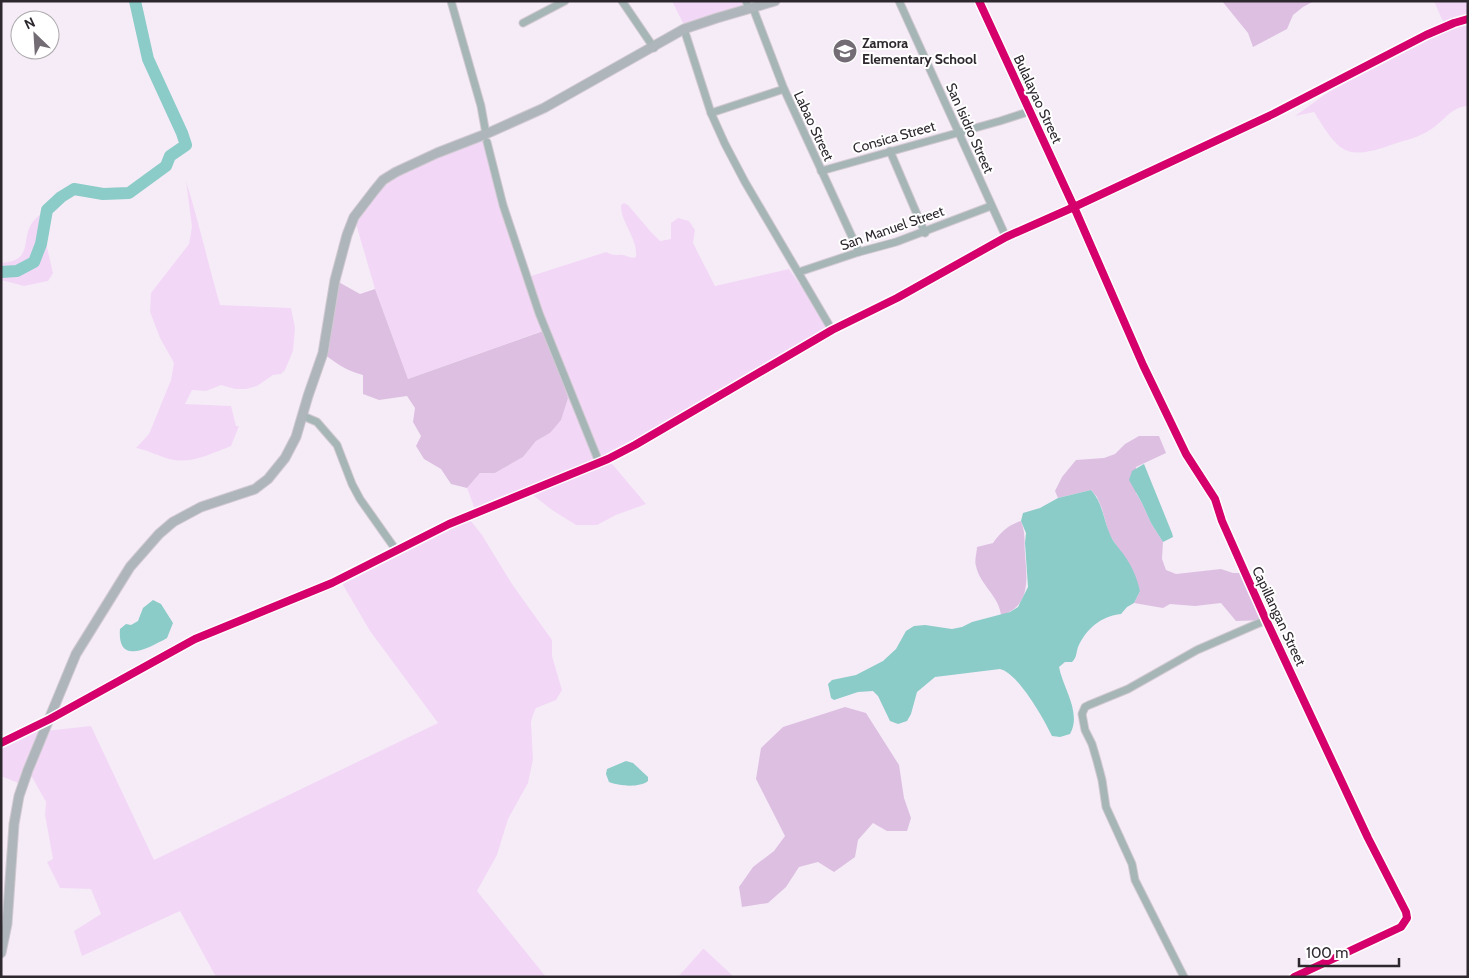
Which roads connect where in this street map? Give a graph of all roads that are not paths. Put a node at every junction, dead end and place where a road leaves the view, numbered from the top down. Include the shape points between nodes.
1 (450, 1) edge
2 (565, 1) edge
3 (622, 1) edge
4 (775, 1) edge
5 (899, 1) edge
6 (979, 1) edge
7 (749, 6) edge
8 (1468, 19) edge
9 (523, 23) dead end
10 (684, 30) junction
11 (654, 48) junction
12 (784, 90) junction
13 (1031, 111) junction
14 (711, 113) junction
15 (958, 133) junction
16 (486, 138) junction
17 (890, 151) junction
18 (821, 171) junction
19 (991, 206) junction
20 (1074, 207) junction
21 (924, 232) junction
22 (1006, 237) junction
23 (859, 252) junction
24 (799, 272) junction
25 (832, 330) junction
26 (303, 416) junction
27 (599, 462) junction
28 (396, 550) junction
29 (1266, 620) junction
30 (50, 718) junction
31 (1, 743) edge
32 (1, 953) edge
33 (1184, 977) edge
34 (1294, 977) edge

1 - 16 street via 481,106
2 - 9 street
3 - 11 street
4 - 7 main road
5 - 15 street, San Isidro Street
6 - 13 street, Bulalayao Street
7 - 10 main road
7 - 12 street, Labao Street
8 - 20 street via 1426,35 1273,114
10 - 11 main road
10 - 14 street
11 - 16 main road
12 - 14 street
12 - 18 street, Labao Street
13 - 15 street, Consica Street
13 - 20 street, Bulalayao Street
14 - 24 street via 745,182
15 - 17 street, Consica Street
15 - 19 street, San Isidro Street
16 - 26 main road via 437,153 396,172 383,180 354,217 335,280 323,353
16 - 27 street via 503,205 539,313
17 - 18 street, Consica Street
17 - 21 street
18 - 23 street, Labao Street
19 - 21 street, San Manuel Street
19 - 22 street, San Isidro Street
20 - 22 street
20 - 29 street, Capillangan Street via 1143,365 1186,454 1214,499
21 - 23 street, San Manuel Street
22 - 25 street
23 - 24 street, San Manuel Street
24 - 25 street
25 - 27 street
26 - 28 street via 317,422 337,445 360,499
26 - 30 main road via 285,458 268,479 255,489 201,507 173,522 130,567 76,654
27 - 28 street via 467,516
28 - 30 street via 332,583 195,639
29 - 33 street via 1197,650 1128,689 1085,707 1082,714 1100,771 1110,818 1132,864 1135,880
29 - 34 street, Capillangan Street via 1407,918 1404,925 1390,933
30 - 31 street
30 - 32 main road via 19,796 7,924

